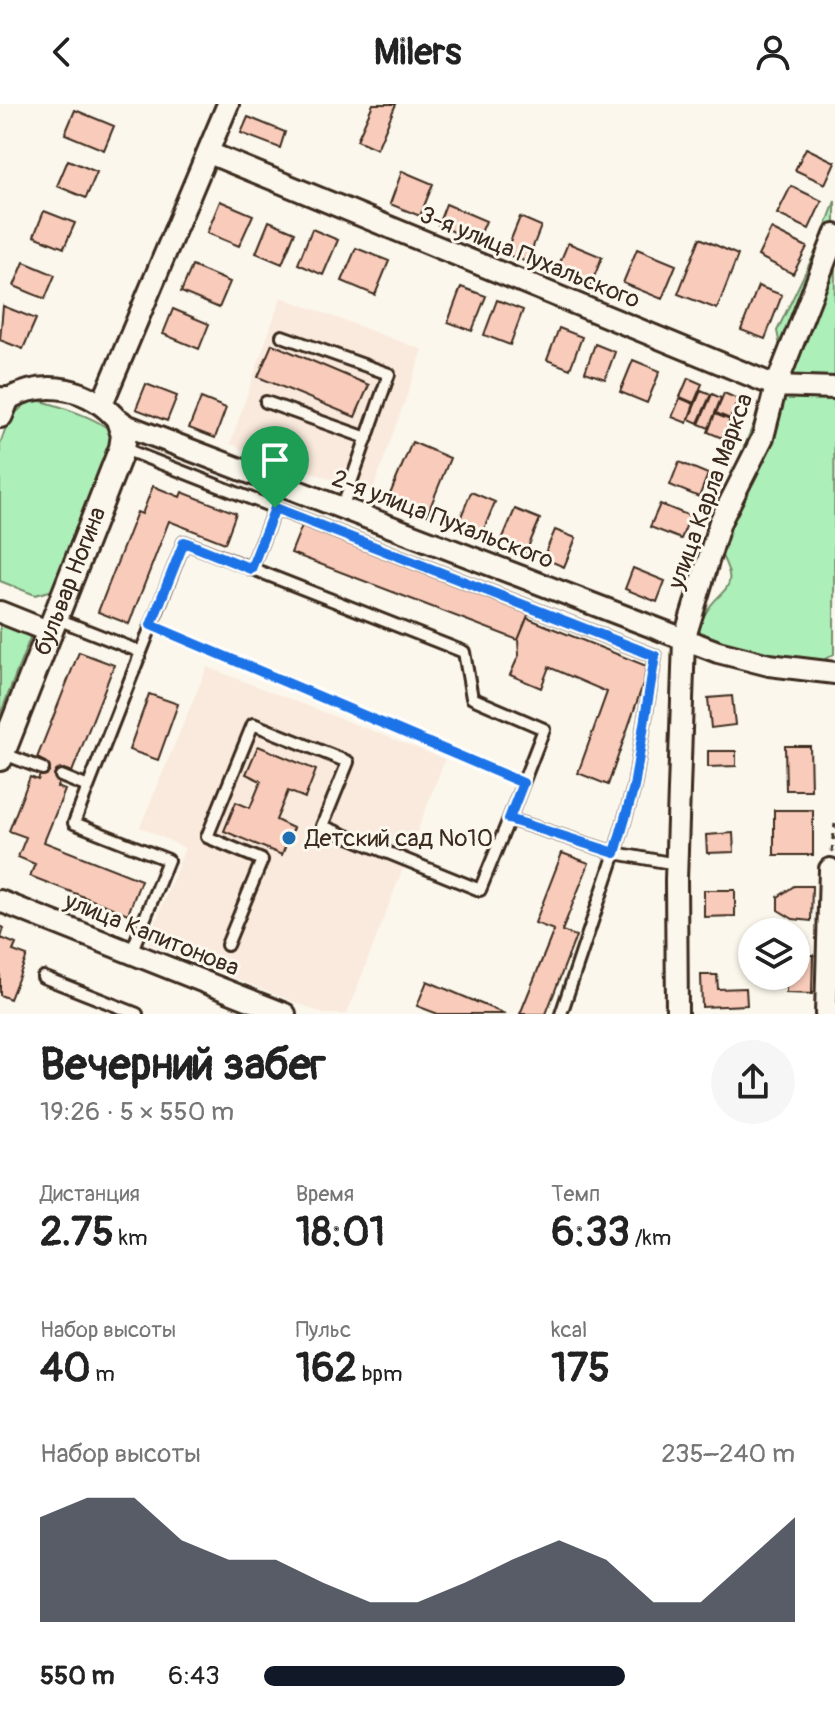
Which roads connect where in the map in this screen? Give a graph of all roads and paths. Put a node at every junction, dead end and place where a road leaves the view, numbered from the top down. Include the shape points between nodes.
1 (228, 104) edge
2 (209, 153) junction
3 (835, 235) edge
4 (282, 336) dead end
5 (776, 386) junction
6 (835, 388) edge
7 (266, 402) dead end
8 (102, 404) junction
9 (2, 405) edge
10 (120, 423) junction
11 (367, 438) junction
12 (122, 448) junction
13 (275, 508) junction
14 (342, 508) junction
15 (251, 569) junction
16 (0, 612) edge
17 (52, 625) junction
18 (151, 625) junction
19 (684, 640) junction
20 (141, 652) junction
21 (835, 673) edge
22 (1, 756) edge
23 (43, 769) dead end
24 (61, 776) dead end
25 (523, 783) junction
26 (88, 787) junction
27 (509, 819) junction
28 (835, 824) edge
29 (615, 853) junction
30 (676, 864) junction
31 (830, 869) joint
32 (0, 901) edge
33 (227, 945) dead end
34 (131, 953) junction
35 (43, 977) dead end
36 (137, 1014) edge
37 (285, 1014) edge
38 (561, 1014) edge
39 (677, 1014) edge
40 (826, 1014) edge

1 - 2 street
2 - 5 street, 3-я улица Пухальского
2 - 8 street
3 - 5 street, улица Карла Маркса
4 - 11 lane via 389,374
5 - 6 street, 3-я улица Пухальского
5 - 19 street, улица Карла Маркса via 763,437 720,522
7 - 11 lane
8 - 9 street, 2-я улица Пухальского via 54,387 33,389
8 - 10 street, 2-я улица Пухальского
10 - 12 street
10 - 14 street, 2-я улица Пухальского
11 - 14 lane
12 - 13 lane
12 - 17 street, бульвар Ногина
13 - 15 lane
13 - 29 lane via 655,656 634,787
14 - 19 street, 2-я улица Пухальского
15 - 18 lane via 184,542
15 - 25 lane via 464,652 472,698 544,729
16 - 17 street
17 - 20 lane
17 - 22 street, бульвар Ногина
18 - 20 lane
18 - 25 path
19 - 21 street, 2-я улица Пухальского via 769,665
19 - 30 street, улица Карла Маркса
20 - 26 lane
22 - 23 lane
24 - 26 lane
25 - 27 lane
26 - 34 lane via 74,823 168,860
27 - 29 lane
27 - 33 lane via 480,890 322,826 348,762 253,724 207,837 262,860
28 - 31 path
29 - 30 lane
29 - 38 lane
30 - 39 street, улица Карла Маркса
31 - 40 street
32 - 34 street, улица Капитонова
34 - 37 street, улица Капитонова
35 - 36 lane

